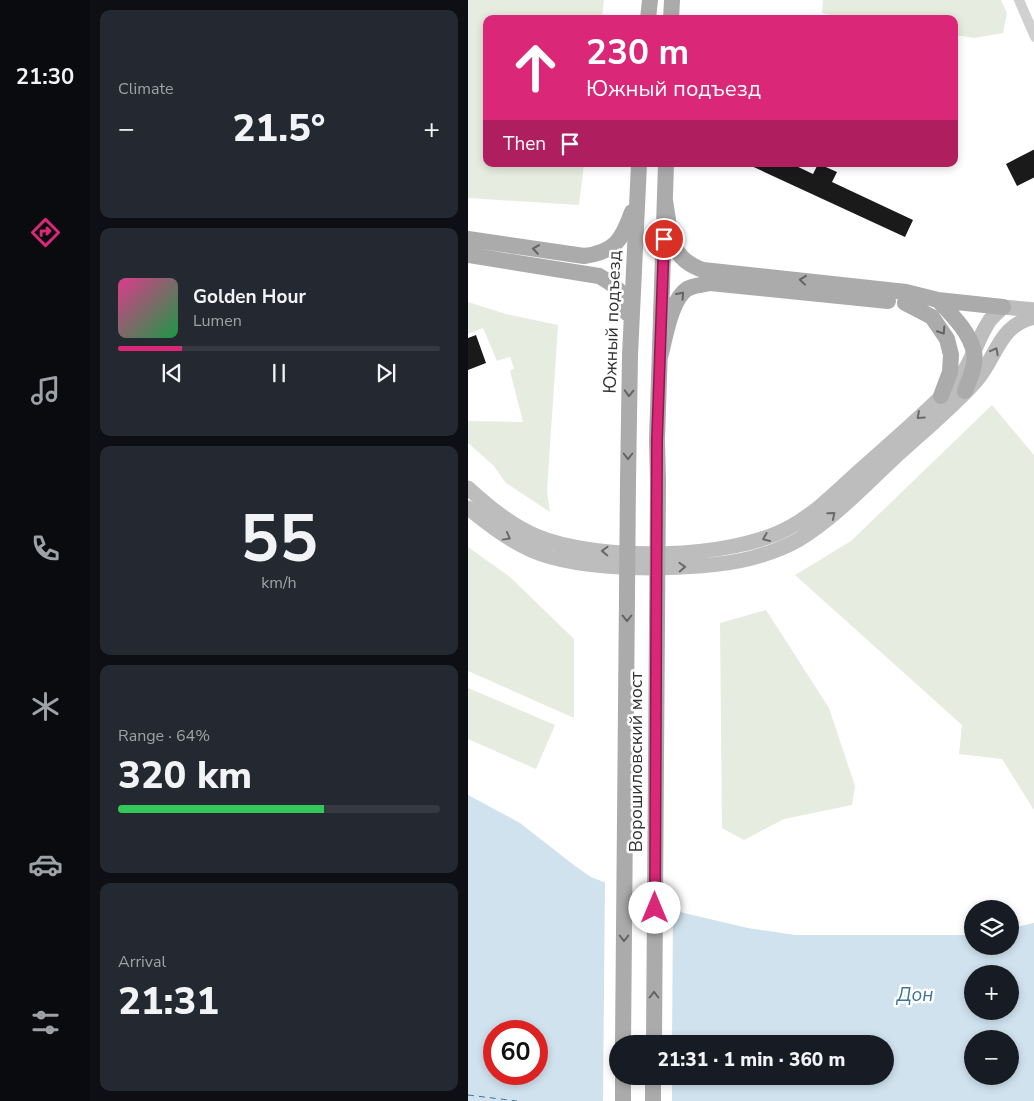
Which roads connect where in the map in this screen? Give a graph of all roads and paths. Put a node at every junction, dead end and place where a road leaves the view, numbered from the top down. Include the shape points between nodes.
1 (650, 0) edge
2 (672, 0) edge
3 (1019, 0) edge
4 (648, 15) edge
5 (671, 15) edge
6 (1034, 37) edge
7 (639, 167) edge
8 (666, 167) edge
9 (637, 198) junction
10 (665, 201) junction
11 (468, 239) edge
12 (468, 255) edge
13 (938, 300) junction
14 (905, 302) junction
15 (1003, 307) junction
16 (1034, 310) edge
17 (1034, 317) edge
18 (974, 353) junction
19 (630, 355) junction
20 (660, 357) junction
21 (965, 391) junction
22 (941, 396) junction
23 (628, 482) joint
24 (468, 488) edge
25 (468, 508) edge
26 (623, 1035) edge
27 (654, 1035) edge
28 (623, 1085) edge
29 (654, 1085) edge
30 (623, 1101) edge
31 (653, 1101) edge

1 - 4 main road
2 - 5 main road
3 - 6 street
7 - 9 main road, Южный подъезд
8 - 10 main road
9 -> 11 main road via 621,238 599,254 584,256
9 - 19 main road, Южный подъезд
13 -> 10 main road via 906,292 703,270 685,262 677,253
10 - 20 main road
12 - 19 main road via 599,276 614,284 626,302
13 - 14 main road
13 - 15 main road
13 - 18 main road via 958,322
20 -> 14 main road via 676,302 687,289 710,283
14 -> 22 main road via 932,317 947,339 951,355 950,372
15 - 16 main road
15 - 18 main road via 991,319
21 -> 17 main road via 976,381 1008,330 1022,320
18 - 21 main road
18 - 22 main road via 957,381
19 -> 23 main road, Южный подъезд
27 -> 20 main road, Ворошиловский мост, bridge
25 -> 21 main road via 501,534 532,551 592,565 684,567 751,558 797,540 829,518
22 -> 24 main road via 820,507 791,527 760,541 713,550 638,552 594,551 559,545 509,522
23 -> 26 main road, Ворошиловский мост, bridge
28 - 30 main road
29 - 31 main road

